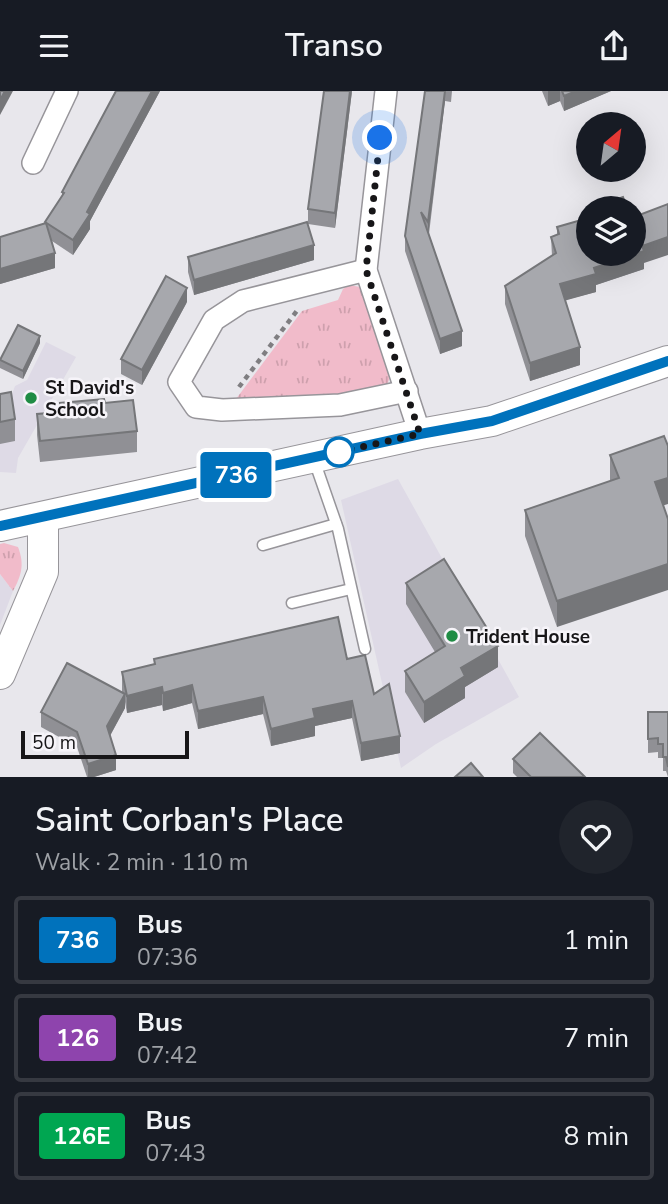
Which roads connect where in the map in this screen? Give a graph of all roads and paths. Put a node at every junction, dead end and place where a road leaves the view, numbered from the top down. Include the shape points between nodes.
1 (67, 91) edge
2 (386, 91) edge
3 (33, 163) dead end
4 (366, 270) junction
5 (321, 279) junction
6 (668, 361) edge
7 (407, 391) junction
8 (222, 410) junction
9 (420, 434) junction
10 (313, 458) junction
11 (43, 518) junction
12 (336, 524) junction
13 (0, 526) edge
14 (263, 545) dead end
15 (351, 589) junction
16 (292, 603) dead end
17 (365, 649) dead end
18 (0, 674) edge

1 - 3 street
2 - 4 street
4 - 5 street
4 - 7 street
5 - 8 path
5 - 8 street via 243,301 214,320 179,382 196,407
6 - 9 main road via 492,421
7 - 8 street via 340,405
7 - 9 street
9 - 10 main road
10 - 11 main road
10 - 12 lane
11 - 13 main road
11 - 18 main road via 43,572
12 - 14 lane
12 - 15 lane
15 - 16 lane
15 - 17 lane

